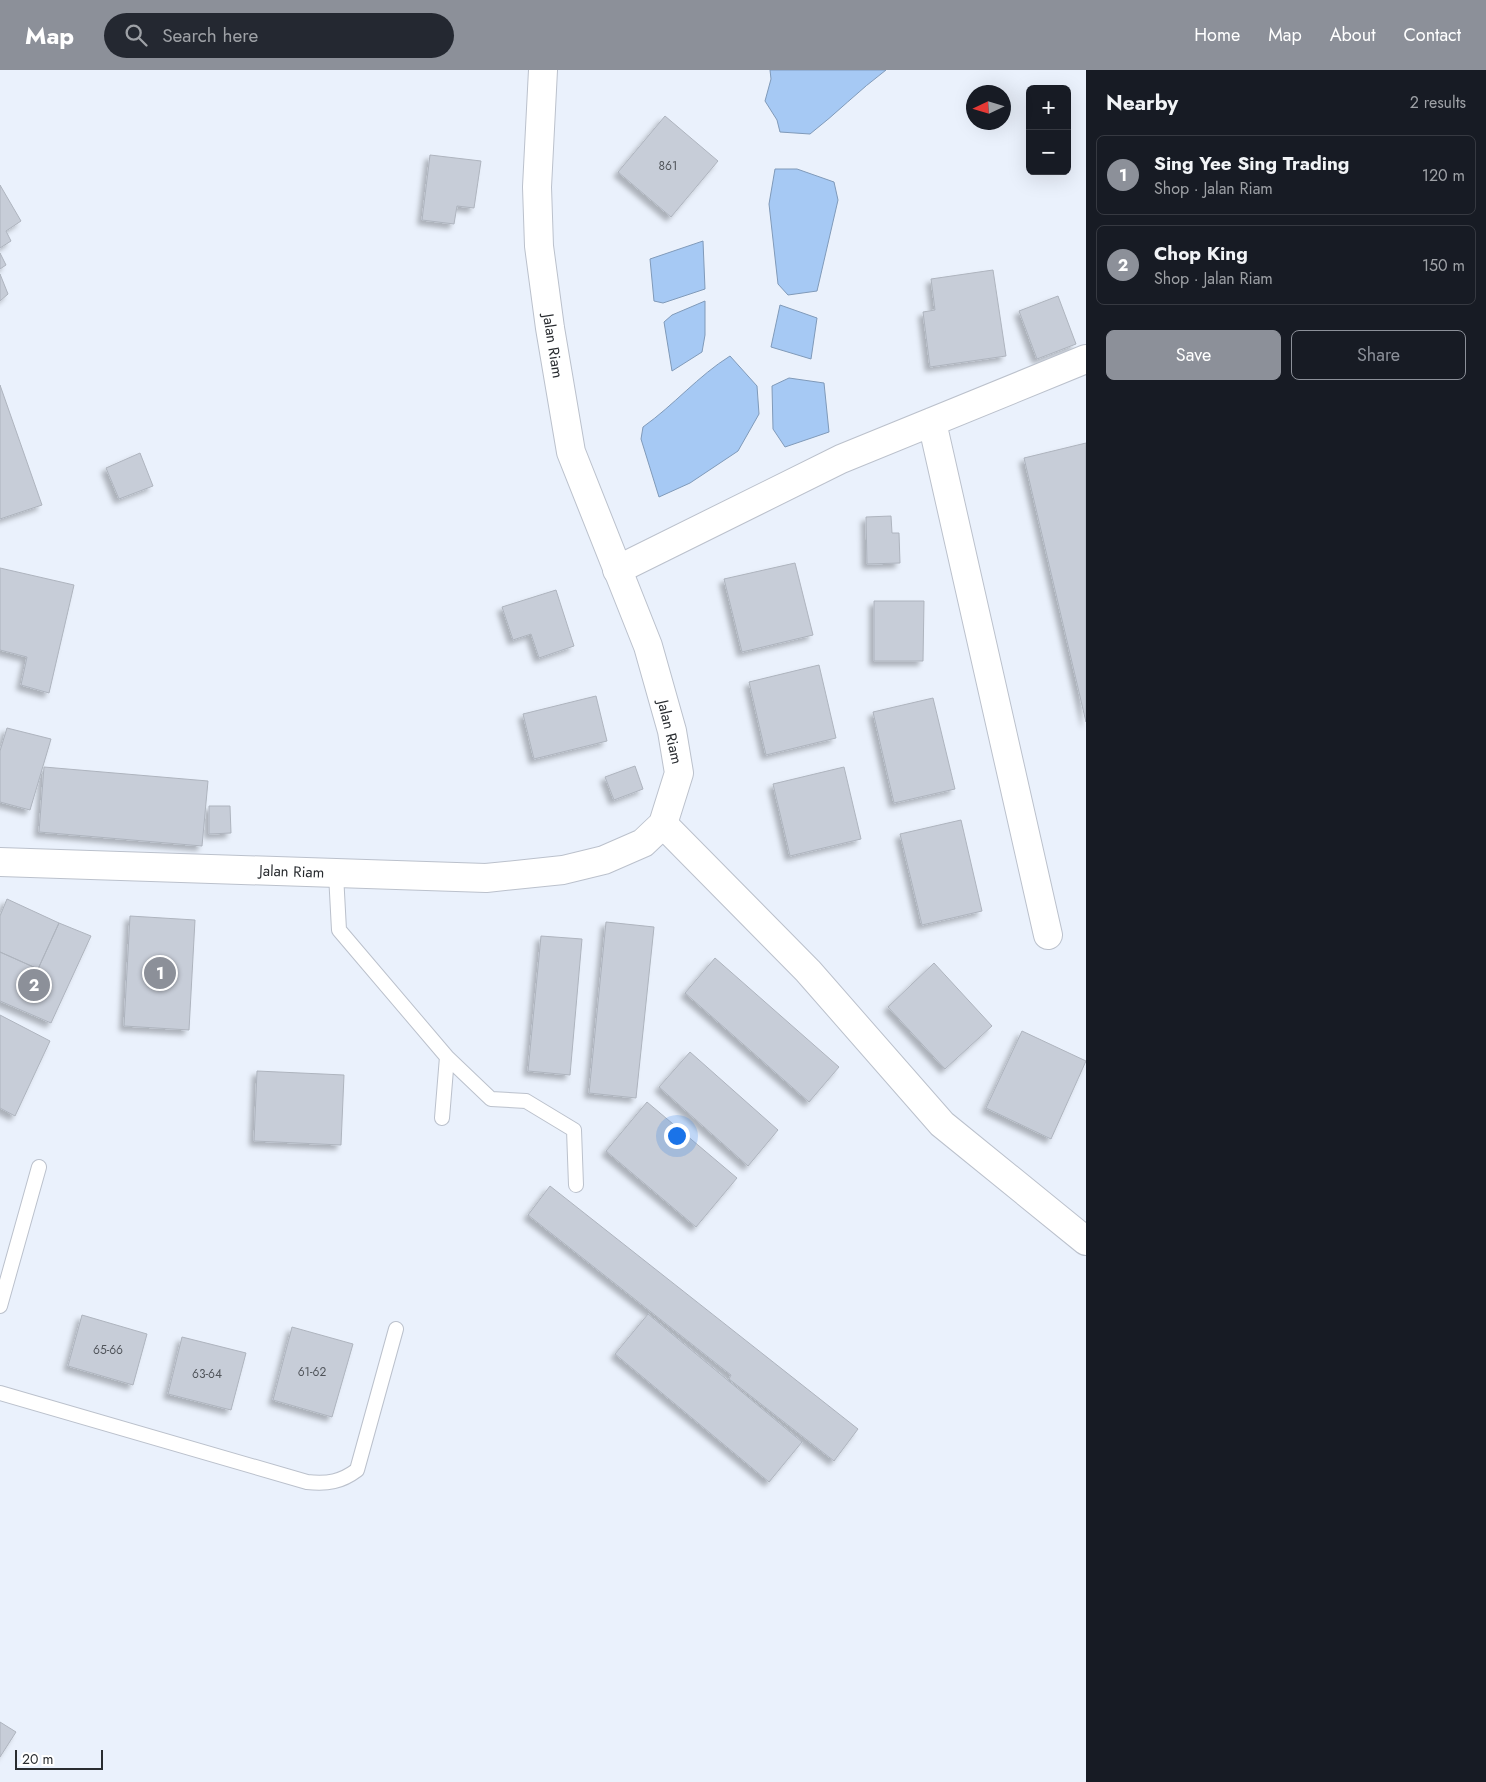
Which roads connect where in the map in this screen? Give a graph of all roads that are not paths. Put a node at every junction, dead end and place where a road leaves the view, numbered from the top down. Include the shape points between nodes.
1 (543, 70) edge
2 (1086, 359) edge
3 (932, 422) junction
4 (617, 570) junction
5 (663, 824) junction
6 (0, 862) edge
7 (336, 874) junction
8 (1048, 935) dead end
9 (447, 1057) junction
10 (442, 1118) dead end
11 (39, 1167) dead end
12 (576, 1184) dead end
13 (1086, 1242) edge
14 (0, 1306) edge
15 (396, 1329) dead end
16 (0, 1394) edge

1 - 4 street, Jalan Riam via 537,187 539,246 550,328 571,452
2 - 3 street
3 - 4 street via 841,459
3 - 8 street
4 - 5 street, Jalan Riam via 648,646 672,731 679,773
5 - 7 street, Jalan Riam via 642,843 604,860 563,870 486,878
5 - 13 street via 808,971 942,1124
6 - 7 street, Jalan Riam
7 - 9 lane via 339,930
9 - 10 lane
9 - 12 lane via 491,1098 526,1101 574,1130
11 - 14 lane
15 - 16 lane via 358,1470 344,1479 326,1484 307,1482

